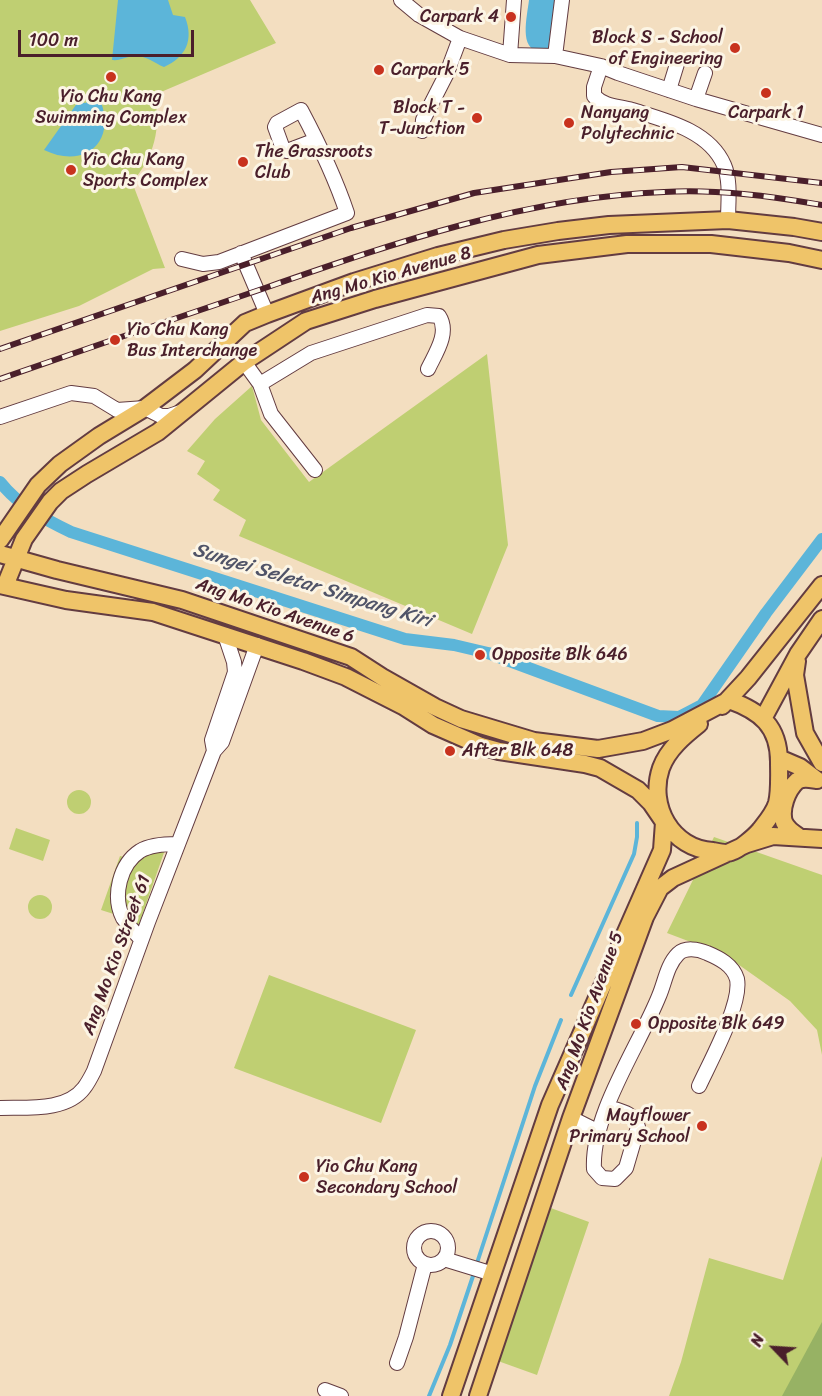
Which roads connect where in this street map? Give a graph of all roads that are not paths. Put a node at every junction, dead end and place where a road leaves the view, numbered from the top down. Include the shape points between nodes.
1 (401, 0) edge
2 (514, 0) edge
3 (561, 0) edge
4 (460, 38) junction
5 (510, 55) junction
6 (555, 56) junction
7 (677, 64) dead end
8 (602, 66) junction
9 (705, 73) dead end
10 (669, 90) junction
11 (696, 99) junction
12 (422, 131) dead end
13 (822, 135) edge
14 (316, 140) junction
15 (728, 220) junction
16 (822, 232) edge
17 (242, 254) junction
18 (182, 259) dead end
19 (822, 260) edge
20 (267, 314) junction
21 (244, 362) junction
22 (428, 369) dead end
23 (260, 384) junction
24 (145, 408) junction
25 (186, 411) junction
26 (0, 417) edge
27 (315, 470) dead end
28 (3, 537) edge
29 (0, 554) edge
30 (17, 558) junction
31 (822, 585) edge
32 (3, 586) edge
33 (822, 620) edge
34 (225, 635) junction
35 (257, 645) junction
36 (798, 654) junction
37 (729, 700) junction
38 (764, 717) junction
39 (643, 741) junction
40 (214, 751) junction
41 (779, 758) junction
42 (822, 763) edge
43 (819, 782) edge
44 (625, 783) junction
45 (664, 822) junction
46 (798, 837) junction
47 (822, 839) edge
48 (177, 844) junction
49 (731, 852) junction
50 (656, 864) junction
51 (141, 939) junction
52 (616, 973) junction
53 (699, 1086) dead end
54 (608, 1107) junction
55 (0, 1108) edge
56 (571, 1118) junction
57 (598, 1132) junction
58 (444, 1259) junction
59 (425, 1264) junction
60 (487, 1272) junction
61 (397, 1363) dead end
62 (325, 1390) dead end
63 (340, 1396) edge
64 (451, 1396) edge
65 (478, 1396) edge

1 - 4 street
2 - 5 street
3 - 6 street
4 - 5 street
4 - 12 street via 423,120
5 - 6 street
6 - 8 street
7 - 10 street
8 - 10 street
8 - 15 street via 594,87 594,96 599,101 684,127 714,148 728,183
9 - 11 street
10 - 11 street
11 - 13 street
14 - 14 street via 289,151 284,149 275,125 301,110
14 - 17 street via 347,213
15 - 16 main road, Ang Mo Kio Avenue 8
15 - 20 main road, Ang Mo Kio Avenue 8 via 609,225 504,240 354,282
17 - 18 street via 204,264
17 - 20 street
19 - 21 main road, Ang Mo Kio Avenue 8 via 711,244 627,244 538,255 306,321
20 - 24 main road, Ang Mo Kio Avenue 8 via 244,323 195,370
21 - 23 street
21 - 25 main road, Ang Mo Kio Avenue 8
22 - 23 street via 442,337 439,316 427,315 311,353
23 - 27 street via 271,414
24 - 25 street via 161,416
24 - 26 street via 117,410 94,396 71,393
24 - 28 main road, Ang Mo Kio Avenue 8 via 60,464 38,484
25 - 30 main road, Ang Mo Kio Avenue 8 via 61,491 24,539
29 - 30 main road, Ang Mo Kio Avenue 6
30 - 32 main road, Ang Mo Kio Avenue 8
30 - 39 main road, Ang Mo Kio Avenue 6 via 182,600 351,657 461,719 534,741 598,748
31 - 37 main road
32 - 34 main road via 66,600 153,612
33 - 36 main road
34 - 35 main road
34 - 40 street, Ang Mo Kio Street 61 via 235,672 212,740
35 - 40 street, Ang Mo Kio Street 61 via 222,742
35 - 44 main road via 346,677 471,742 499,751 585,764
36 - 38 main road
36 - 42 main road via 795,675 805,733
37 - 38 main road
37 - 39 main road, Ang Mo Kio Avenue 6
37 - 45 main road via 678,741 661,768 657,789
38 - 41 main road
39 - 44 main road via 656,750 657,765 646,781
40 - 48 street, Ang Mo Kio Street 61
41 - 43 main road via 800,767
41 - 49 main road via 777,802 770,818 754,836
43 - 46 main road via 804,778 787,795 784,822
44 - 45 main road via 651,803
44 - 50 main road via 648,812 654,827
45 - 49 main road via 678,838 695,848
45 - 50 main road, Ang Mo Kio Avenue 5
46 - 47 main road
46 - 49 main road via 773,836
48 - 51 street, Ang Mo Kio Street 61
48 - 51 street via 141,851 130,861 118,886 123,917
49 - 52 main road, Ang Mo Kio Avenue 5 via 660,888
50 - 52 main road, Ang Mo Kio Avenue 5
51 - 55 street, Ang Mo Kio Street 61 via 94,1071 84,1088 76,1096 44,1107
52 - 56 main road, Ang Mo Kio Avenue 5
52 - 60 main road, Ang Mo Kio Avenue 5 via 550,1105
53 - 54 street via 737,996 736,978 724,962 705,952 686,949 670,965
54 - 57 street
54 - 57 street via 630,1115 638,1127 626,1168 615,1179 602,1178 594,1169
56 - 57 street
56 - 65 main road, Ang Mo Kio Avenue 5
58 - 59 street via 437,1264
58 - 59 street via 447,1250 441,1234 424,1233 414,1246 415,1255
58 - 60 street
59 - 61 street
60 - 64 main road, Ang Mo Kio Avenue 5
62 - 63 street

